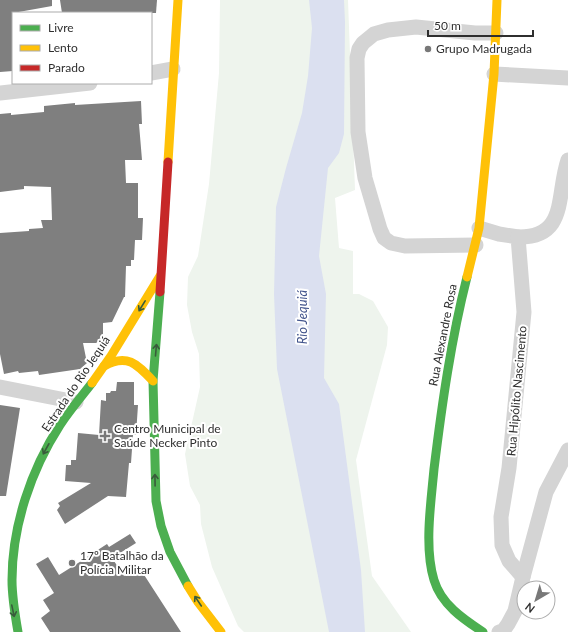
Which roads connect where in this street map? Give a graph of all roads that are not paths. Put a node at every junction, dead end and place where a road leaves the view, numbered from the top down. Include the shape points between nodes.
1 (178, 0) edge
2 (496, 0) edge
3 (496, 33) junction
4 (173, 69) junction
5 (152, 73) edge
6 (494, 74) junction
7 (568, 78) edge
8 (81, 84) edge
9 (0, 93) edge
10 (568, 160) edge
11 (479, 228) junction
12 (518, 237) junction
13 (476, 245) junction
14 (162, 272) junction
15 (104, 366) junction
16 (153, 381) junction
17 (0, 387) edge
18 (76, 402) junction
19 (568, 450) edge
20 (522, 577) junction
21 (18, 632) edge
22 (221, 632) edge
23 (482, 632) edge
24 (499, 632) edge

1 - 4 main road, Estrada do Rio Jequiá
2 - 3 main road, Rua Alexandre Rosa
3 - 6 main road, Rua Alexandre Rosa
3 - 13 street via 416,27 388,30 367,39 359,49 357,58 358,132 365,178 384,238 391,243 405,246
4 - 5 street
4 - 14 main road, Estrada do Rio Jequiá
6 - 7 street
6 - 11 main road, Rua Alexandre Rosa
8 - 9 street
10 - 12 street via 554,223 540,235
11 - 12 street
11 - 13 main road, Rua Alexandre Rosa
12 - 20 street, Rua Hipólito Nascimento via 524,312 510,468 502,517 502,545 509,561
13 - 23 main road, Rua Alexandre Rosa via 456,321 441,409 431,498 429,552 434,581 444,602
14 -> 15 main road, Estrada do Rio Jequiá
16 -> 14 main road, Estrada do Rio Jequiá
15 - 16 main road via 120,360 132,362 141,367
15 - 18 main road, Estrada do Rio Jequiá
22 -> 16 main road, Estrada do Rio Jequiá via 198,602 179,570 161,526 156,501
17 - 18 street
18 -> 21 main road, Estrada do Rio Jequiá via 38,464 18,520 9,561 12,607
19 - 20 street via 546,492
20 - 24 street via 515,611 508,624

